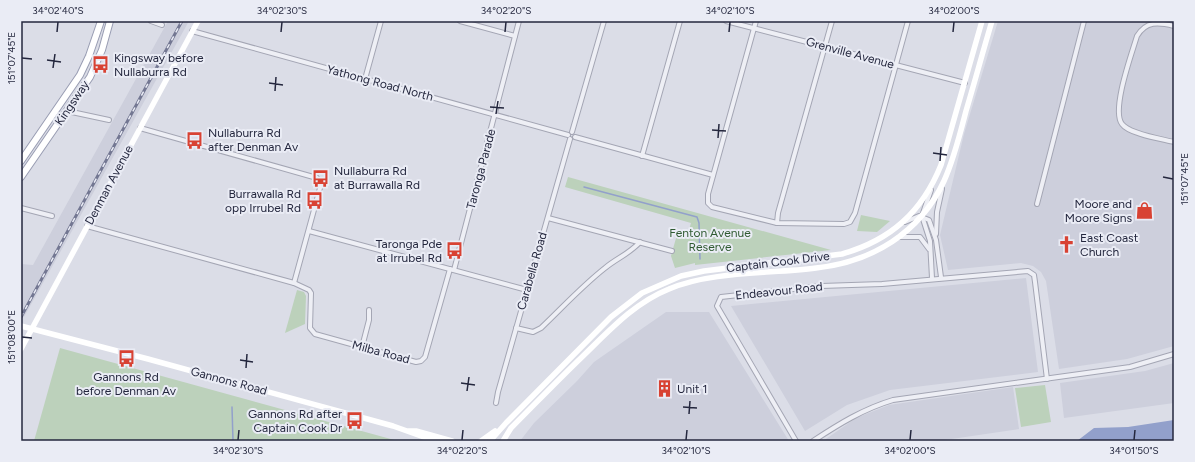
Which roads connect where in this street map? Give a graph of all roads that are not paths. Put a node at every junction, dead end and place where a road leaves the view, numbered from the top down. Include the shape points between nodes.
1 (101, 21) edge
2 (110, 21) edge
3 (151, 21) edge
4 (198, 21) edge
5 (381, 21) edge
6 (460, 21) edge
7 (519, 21) edge
8 (604, 21) edge
9 (680, 21) edge
10 (726, 21) edge
11 (756, 21) edge
12 (832, 21) edge
13 (908, 21) edge
14 (982, 21) edge
15 (992, 21) edge
16 (1084, 21) edge
17 (162, 25) dead end
18 (1174, 26) edge
19 (754, 29) junction
20 (192, 31) junction
21 (515, 36) junction
22 (825, 47) junction
23 (895, 65) junction
24 (365, 79) junction
25 (965, 83) junction
26 (974, 84) junction
27 (67, 112) junction
28 (495, 114) junction
29 (109, 120) dead end
30 (140, 128) junction
31 (572, 132) junction
32 (569, 137) junction
33 (576, 137) junction
34 (1174, 142) edge
35 (642, 156) junction
36 (22, 158) edge
37 (32, 162) junction
38 (713, 175) junction
39 (21, 177) edge
40 (936, 179) junction
41 (944, 181) junction
42 (1036, 204) dead end
43 (21, 208) edge
44 (52, 216) dead end
45 (922, 216) junction
46 (548, 218) junction
47 (778, 223) junction
48 (903, 223) junction
49 (87, 226) junction
50 (309, 231) junction
51 (900, 237) junction
52 (936, 240) junction
53 (640, 242) junction
54 (672, 251) dead end
55 (931, 252) junction
56 (452, 269) junction
57 (941, 277) junction
58 (932, 278) junction
59 (294, 283) junction
60 (527, 290) junction
61 (369, 310) dead end
62 (21, 326) edge
63 (516, 328) junction
64 (33, 329) junction
65 (362, 347) junction
66 (21, 350) edge
67 (1174, 354) edge
68 (1047, 379) junction
69 (496, 403) dead end
70 (506, 423) junction
71 (409, 431) junction
72 (435, 441) edge
73 (452, 441) edge
74 (481, 441) edge
75 (490, 441) edge
76 (503, 441) edge
77 (796, 441) edge
78 (813, 441) edge

1 - 36 main road, Kingsway via 80,75
2 - 27 main road, Kingsway via 94,68
3 - 17 street
4 - 20 main road, Denman Avenue
5 - 24 street
6 - 21 street
7 - 21 street, Taronga Parade
8 - 31 street
9 - 35 street
10 - 19 street, Grenville Avenue
11 - 19 street
12 - 22 street
13 - 23 street
14 - 25 main road, Captain Cook Drive
15 - 26 main road, Captain Cook Drive
16 - 42 street
18 - 34 street via 1152,23 1141,29 1137,36 1118,114 1121,124 1131,131
19 - 22 street, Grenville Avenue
19 - 38 street
20 - 24 street, Yathong Road North
20 - 30 main road, Denman Avenue
21 - 28 street, Taronga Parade
22 - 23 street, Grenville Avenue
22 - 47 street via 778,213
23 - 25 street, Grenville Avenue
23 - 47 street via 855,213 850,222
24 - 28 street, Yathong Road North
25 - 26 main road, Grenville Avenue
25 - 40 main road, Captain Cook Drive
26 - 41 main road, Captain Cook Drive via 959,140
27 - 29 street
27 - 37 main road, Kingsway
28 - 32 street, Yathong Road North
28 - 56 street, Taronga Parade
30 - 49 main road, Denman Avenue
30 - 50 street via 314,177 320,182 320,188
31 - 32 street
31 - 33 street
32 - 33 street
32 - 46 street, Carabella Road
33 - 35 street
35 - 38 street
36 - 37 main road
37 - 39 main road, Kingsway
38 - 47 street via 708,194 708,203 712,206
40 - 45 street
40 - 48 main road, Captain Cook Drive via 920,204
41 - 45 main road, Captain Cook Drive
41 - 52 street via 937,212
43 - 44 street
45 - 48 street
45 - 51 main road, Captain Cook Drive
45 - 52 street via 931,224
45 - 55 street
46 - 53 street
46 - 60 street, Carabella Road
48 - 70 main road, Captain Cook Drive via 877,241 842,254 704,271 681,276 642,293 611,317
49 - 59 street
49 - 64 main road, Denman Avenue
50 - 56 street
50 - 59 street
51 - 55 street via 920,237
51 - 76 main road, Captain Cook Drive via 876,252 850,262 707,279 687,283 655,295 619,321 511,428
52 - 57 street
53 - 54 street
53 - 63 street via 631,252 604,268 541,328 531,332
55 - 58 street
56 - 60 street
56 - 65 street, Milba Road via 424,359 416,362
57 - 58 street, Endeavour Road
57 - 68 street, Endeavour Road via 1020,272 1034,275
58 - 77 street, Endeavour Road via 721,297 717,306 719,311
59 - 65 street, Milba Road via 309,290 311,294 310,328 313,333
60 - 63 street, Carabella Road
61 - 65 street
62 - 64 main road, Gannons Road
63 - 69 street, Carabella Road
64 - 66 main road, Denman Avenue
64 - 71 main road, Gannons Road
67 - 68 street via 1130,367
68 - 78 street via 893,400 849,418
70 - 74 main road
70 - 75 main road, Captain Cook Drive
71 - 72 main road, Gannons Road
71 - 73 main road

